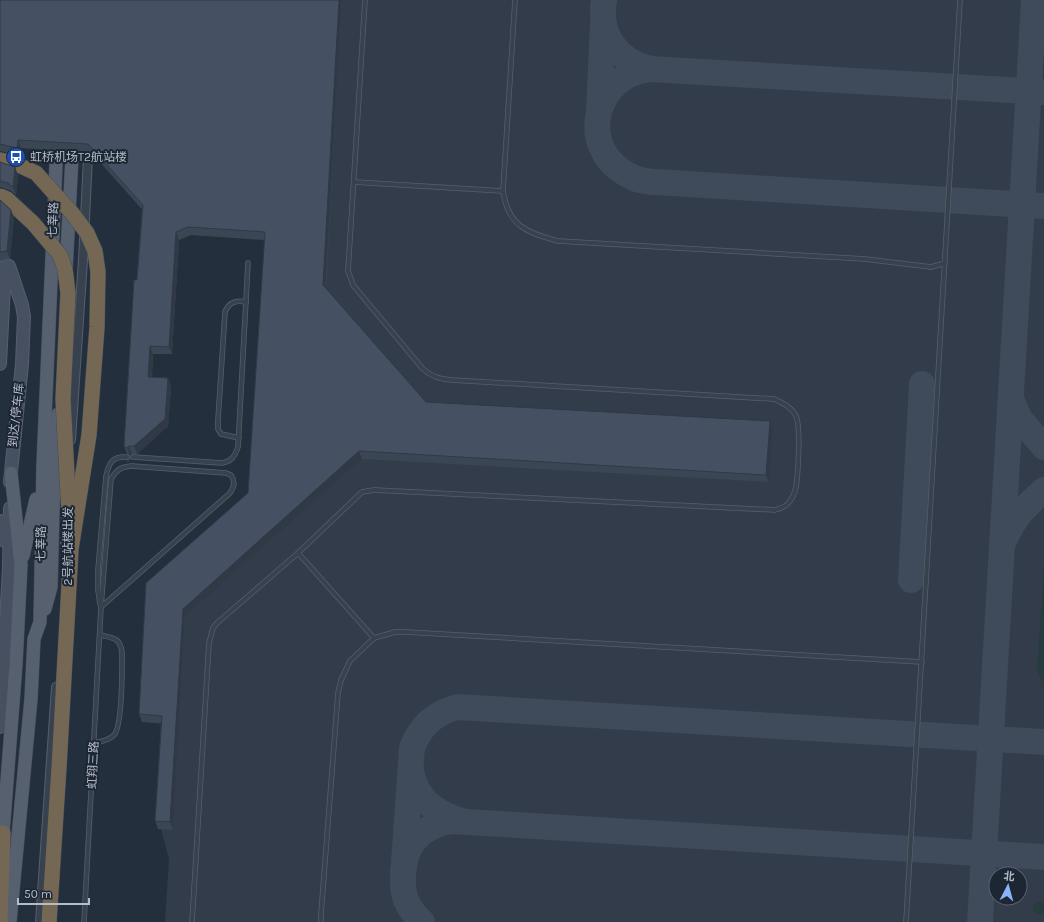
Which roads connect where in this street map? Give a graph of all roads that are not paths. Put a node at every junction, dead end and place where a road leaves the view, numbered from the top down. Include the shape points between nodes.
1 (365, 0) edge
2 (515, 0) edge
3 (960, 0) edge
4 (88, 157) dead end
5 (72, 158) dead end
6 (0, 160) edge
7 (56, 164) tunnel mouth
8 (354, 182) junction
9 (503, 191) junction
10 (0, 196) edge
11 (248, 263) dead end
12 (945, 263) junction
13 (246, 302) junction
14 (0, 364) edge
15 (238, 438) junction
16 (127, 457) edge
17 (133, 457) edge
18 (43, 465) junction
19 (10, 473) joint
20 (1, 525) edge
21 (70, 549) junction
22 (298, 553) junction
23 (15, 566) junction
24 (19, 607) junction
25 (101, 607) junction
26 (40, 622) junction
27 (100, 635) junction
28 (374, 638) junction
29 (922, 662) junction
30 (31, 699) junction
31 (0, 727) edge
32 (94, 743) junction
33 (3, 833) junction
34 (0, 861) edge
35 (0, 922) edge
36 (10, 922) edge
37 (40, 922) edge
38 (49, 922) edge
39 (84, 922) edge
40 (192, 922) edge
41 (321, 922) edge
42 (906, 922) edge

1 - 8 lane
2 - 9 lane
3 - 12 lane
4 - 37 street
5 - 26 main road via 51,587
6 - 21 highway, bridge via 36,173 72,213 87,233 95,251 98,272 97,327 89,435
7 - 18 main road, 七莘路
8 - 9 lane
8 - 22 lane via 348,264 350,278 358,291 429,375 452,380 774,399 784,403 796,416 799,440 796,487 789,503 784,508 775,510 374,490 362,492
9 - 12 lane via 508,211 519,226 539,236 558,241 865,260 931,267
10 - 21 highway, 2号航站楼出发, bridge via 7,199 33,223 60,255 66,269 68,293 63,399
11 - 13 lane
12 - 29 lane
13 - 15 lane
13 - 15 lane via 230,303 225,312 218,420 221,434
14 - 19 main road, 到达/停车库 via 7,266 24,317 22,364
15 - 17 lane via 235,455 229,462
16 - 25 lane via 119,457 111,462 106,476 98,570
18 - 23 main road via 34,510
18 - 26 main road, 七莘路
19 - 23 main road
20 - 23 main road
21 - 38 highway, 2号航站楼出发
22 - 28 lane
22 - 40 lane via 217,623 211,634
23 - 24 main road
23 - 31 main road
24 - 30 main road
24 - 33 main road
25 - 25 lane via 229,494 234,482 231,475 132,466 121,467 115,471 111,479
25 - 27 lane, 虹翔三路
26 - 30 main road, 七莘路 via 34,639
27 - 32 lane, 虹翔三路
27 - 32 lane via 118,641 121,645 120,709 115,734 110,739
28 - 29 lane via 395,632 406,632
28 - 41 lane via 350,662 338,693
29 - 42 lane
30 - 36 main road, 七莘路
32 - 39 lane, 虹翔三路
33 - 34 highway
33 - 35 highway

